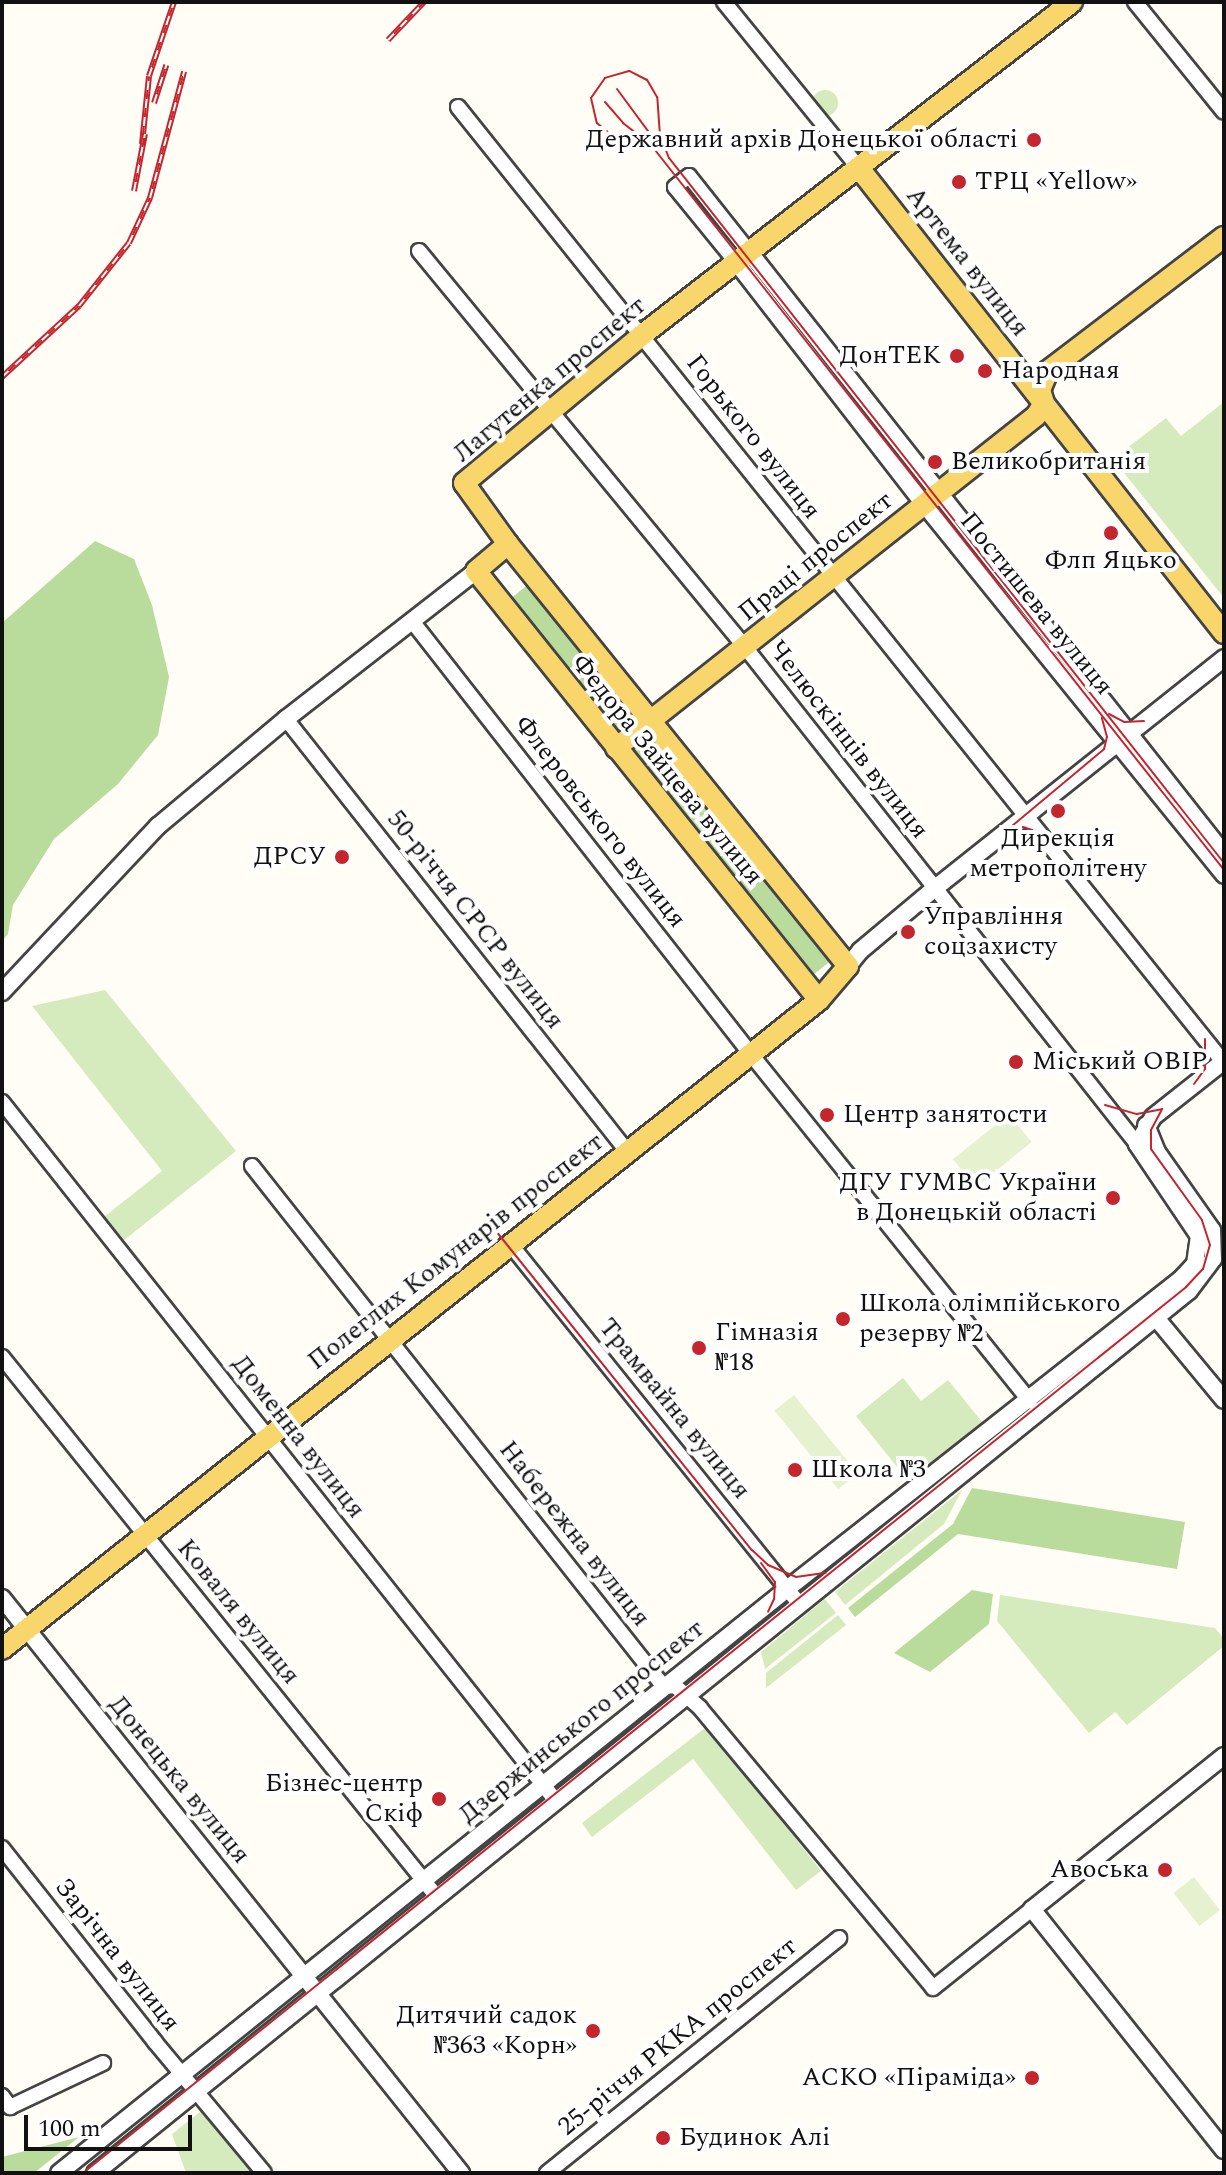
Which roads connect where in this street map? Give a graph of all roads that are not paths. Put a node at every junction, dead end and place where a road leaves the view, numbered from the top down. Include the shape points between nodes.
1 (724, 2) edge
2 (1072, 2) edge
3 (1135, 2) edge
4 (458, 107) dead end
5 (1224, 112) edge
6 (859, 168) junction
7 (1224, 237) edge
8 (419, 251) dead end
9 (743, 258) junction
10 (642, 335) junction
11 (1044, 403) junction
12 (550, 409) junction
13 (932, 498) junction
14 (508, 544) junction
15 (476, 571) junction
16 (833, 576) junction
17 (412, 621) junction
18 (1224, 633) edge
19 (745, 647) junction
20 (1224, 658) edge
21 (286, 719) junction
22 (651, 720) junction
23 (1129, 733) junction
24 (616, 748) junction
25 (1024, 817) junction
26 (1224, 854) edge
27 (1224, 875) edge
28 (934, 889) junction
29 (848, 966) junction
30 (2, 992) edge
31 (819, 1000) junction
32 (750, 1053) junction
33 (1224, 1062) edge
34 (2, 1102) edge
35 (1146, 1125) junction
36 (1137, 1144) junction
37 (626, 1150) junction
38 (252, 1166) dead end
39 (510, 1244) junction
40 (1139, 1315) junction
41 (1157, 1319) junction
42 (389, 1339) junction
43 (2, 1357) edge
44 (1224, 1400) edge
45 (1030, 1401) junction
46 (267, 1436) junction
47 (144, 1534) junction
48 (787, 1589) junction
49 (2, 1598) edge
50 (800, 1605) junction
51 (27, 1629) junction
52 (2, 1649) edge
53 (664, 1687) junction
54 (684, 1696) junction
55 (1224, 1756) edge
56 (543, 1785) junction
57 (556, 1801) junction
58 (2, 1848) edge
59 (424, 1881) junction
60 (437, 1897) junction
61 (1032, 1909) junction
62 (839, 1938) dead end
63 (304, 1975) junction
64 (318, 1993) junction
65 (103, 2063) dead end
66 (184, 2074) junction
67 (197, 2090) junction
68 (2, 2096) edge
69 (1224, 2150) edge
70 (59, 2173) edge
71 (95, 2173) edge
72 (264, 2173) edge
73 (461, 2173) edge
74 (547, 2173) edge

1 - 6 street, Артема вулиця
2 - 6 main road, Лагутенка проспект
3 - 5 street
4 - 10 street, Горького вулиця
6 - 9 main road, Лагутенка проспект
6 - 11 main road, Артема вулиця
7 - 11 main road via 1048,371 1040,390
8 - 12 street, Челюскінців вулиця
9 - 9 street, Постишева вулиця via 689,176 675,187
9 - 10 main road, Лагутенка проспект
9 - 13 street, Постишева вулиця
10 - 12 main road, Лагутенка проспект
10 - 16 street, Горького вулиця
11 - 13 main road, Праці проспект via 1036,416
11 - 18 main road, Артема вулиця
12 - 14 main road, Лагутенка проспект via 464,483
12 - 19 street, Челюскінців вулиця
13 - 16 main road, Праці проспект
13 - 23 street, Постишева вулиця
14 - 15 main road
14 - 22 main road, Федора Зайцева вулиця
15 - 17 street
15 - 24 main road, Федора Зайцева вулиця
16 - 19 main road, Праці проспект
16 - 25 street, Горького вулиця
17 - 21 street
17 - 32 street, Флеровського вулиця
19 - 22 main road, Праці проспект
19 - 28 street, Челюскінців вулиця
20 - 23 street
21 - 30 street via 158,826
21 - 37 street, 50-річчя СРСР вулиця
22 - 24 main road, Праці проспект
22 - 29 main road, Федора Зайцева вулиця
23 - 25 street
23 - 26 street, Постишева вулиця
23 - 27 street, Постишева вулиця
24 - 31 main road, Федора Зайцева вулиця
25 - 28 street, Полеглих Комунарів проспект
25 - 33 street, Горького вулиця
28 - 29 street, Полеглих Комунарів проспект
28 - 36 street, Челюскінців вулиця
29 - 31 main road, Полеглих Комунарів проспект
31 - 32 main road, Полеглих Комунарів проспект
32 - 37 main road, Полеглих Комунарів проспект
32 - 45 street
33 - 35 street
34 - 46 street, Доменна вулиця
35 - 36 street
35 - 41 street via 1157,1152 1206,1218 1214,1244 1206,1271
36 - 40 street via 1194,1226 1200,1245 1195,1264
37 - 39 main road, Полеглих Комунарів проспект
38 - 42 street, Набережна вулиця
39 - 42 main road, Полеглих Комунарів проспект
39 - 48 street, Трамвайна вулиця
40 - 41 street
40 - 45 street, Дзержинського проспект
41 - 44 street
41 - 50 street, Дзержинського проспект
42 - 46 main road, Полеглих Комунарів проспект
42 - 53 street, Набережна вулиця
43 - 47 street, Коваля вулиця
45 - 48 street, Дзержинського проспект
46 - 47 main road, Полеглих Комунарів проспект
46 - 56 street, Доменна вулиця
47 - 51 main road, Полеглих Комунарів проспект
47 - 59 street, Коваля вулиця
48 - 50 street, Трамвайна вулиця
48 - 53 street, Дзержинського проспект
49 - 51 street, Донецька вулиця
50 - 54 street, Дзержинського проспект
51 - 52 main road, Полеглих Комунарів проспект
51 - 63 street, Донецька вулиця
53 - 54 street, Набережна вулиця via 675,1686
53 - 56 street, Дзержинського проспект
54 - 57 street, Дзержинського проспект
54 - 61 street, Набережна вулиця via 700,1708 933,1988
55 - 61 street
56 - 57 street, Доменна вулиця
56 - 59 street, Дзержинського проспект
57 - 60 street, Дзержинського проспект
58 - 66 street, Зарічна вулиця
59 - 60 street, Коваля вулиця
59 - 63 street, Дзержинського проспект
60 - 64 street, Дзержинського проспект
61 - 69 street
62 - 74 street, 25-річчя РККА проспект
63 - 64 street, Донецька вулиця
63 - 66 street, Дзержинського проспект
64 - 67 street, Дзержинського проспект
64 - 73 street
65 - 68 street via 10,2107
66 - 67 street, Зарічна вулиця
66 - 70 street, Дзержинського проспект
67 - 71 street, Дзержинського проспект
67 - 72 street

